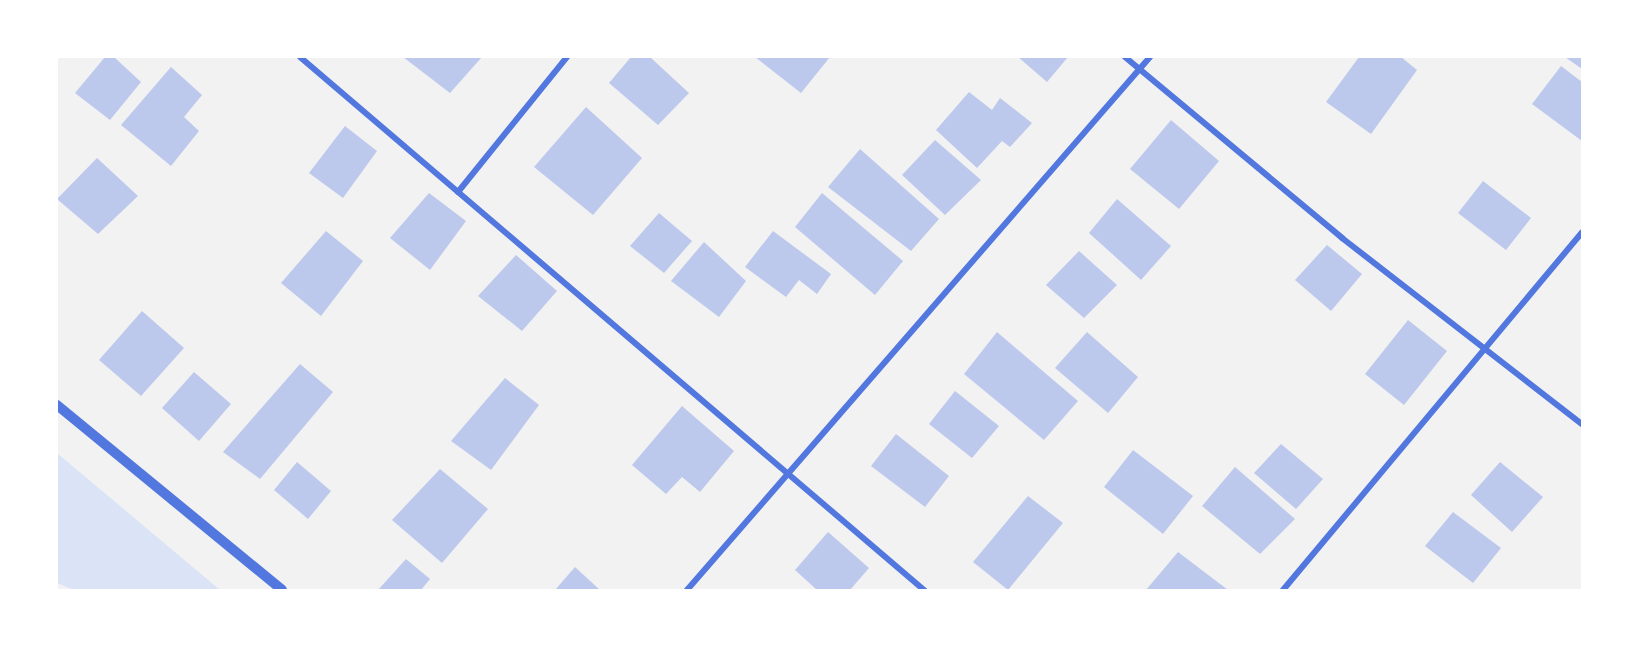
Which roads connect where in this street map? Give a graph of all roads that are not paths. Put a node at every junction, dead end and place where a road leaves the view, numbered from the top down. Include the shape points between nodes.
1 (300, 57) edge
2 (567, 57) edge
3 (1125, 57) edge
4 (1150, 57) edge
5 (1143, 68) junction
6 (458, 192) junction
7 (1582, 232) edge
8 (1484, 350) junction
9 (57, 405) edge
10 (1582, 424) edge
11 (786, 472) junction
12 (282, 590) edge
13 (687, 590) edge
14 (924, 590) edge
15 (1283, 590) edge

1 - 6 street
2 - 6 street
3 - 5 street
4 - 5 street
5 - 8 street
5 - 11 street
6 - 11 street
7 - 8 street
8 - 10 street
8 - 15 street
9 - 12 street
11 - 13 street
11 - 14 street

